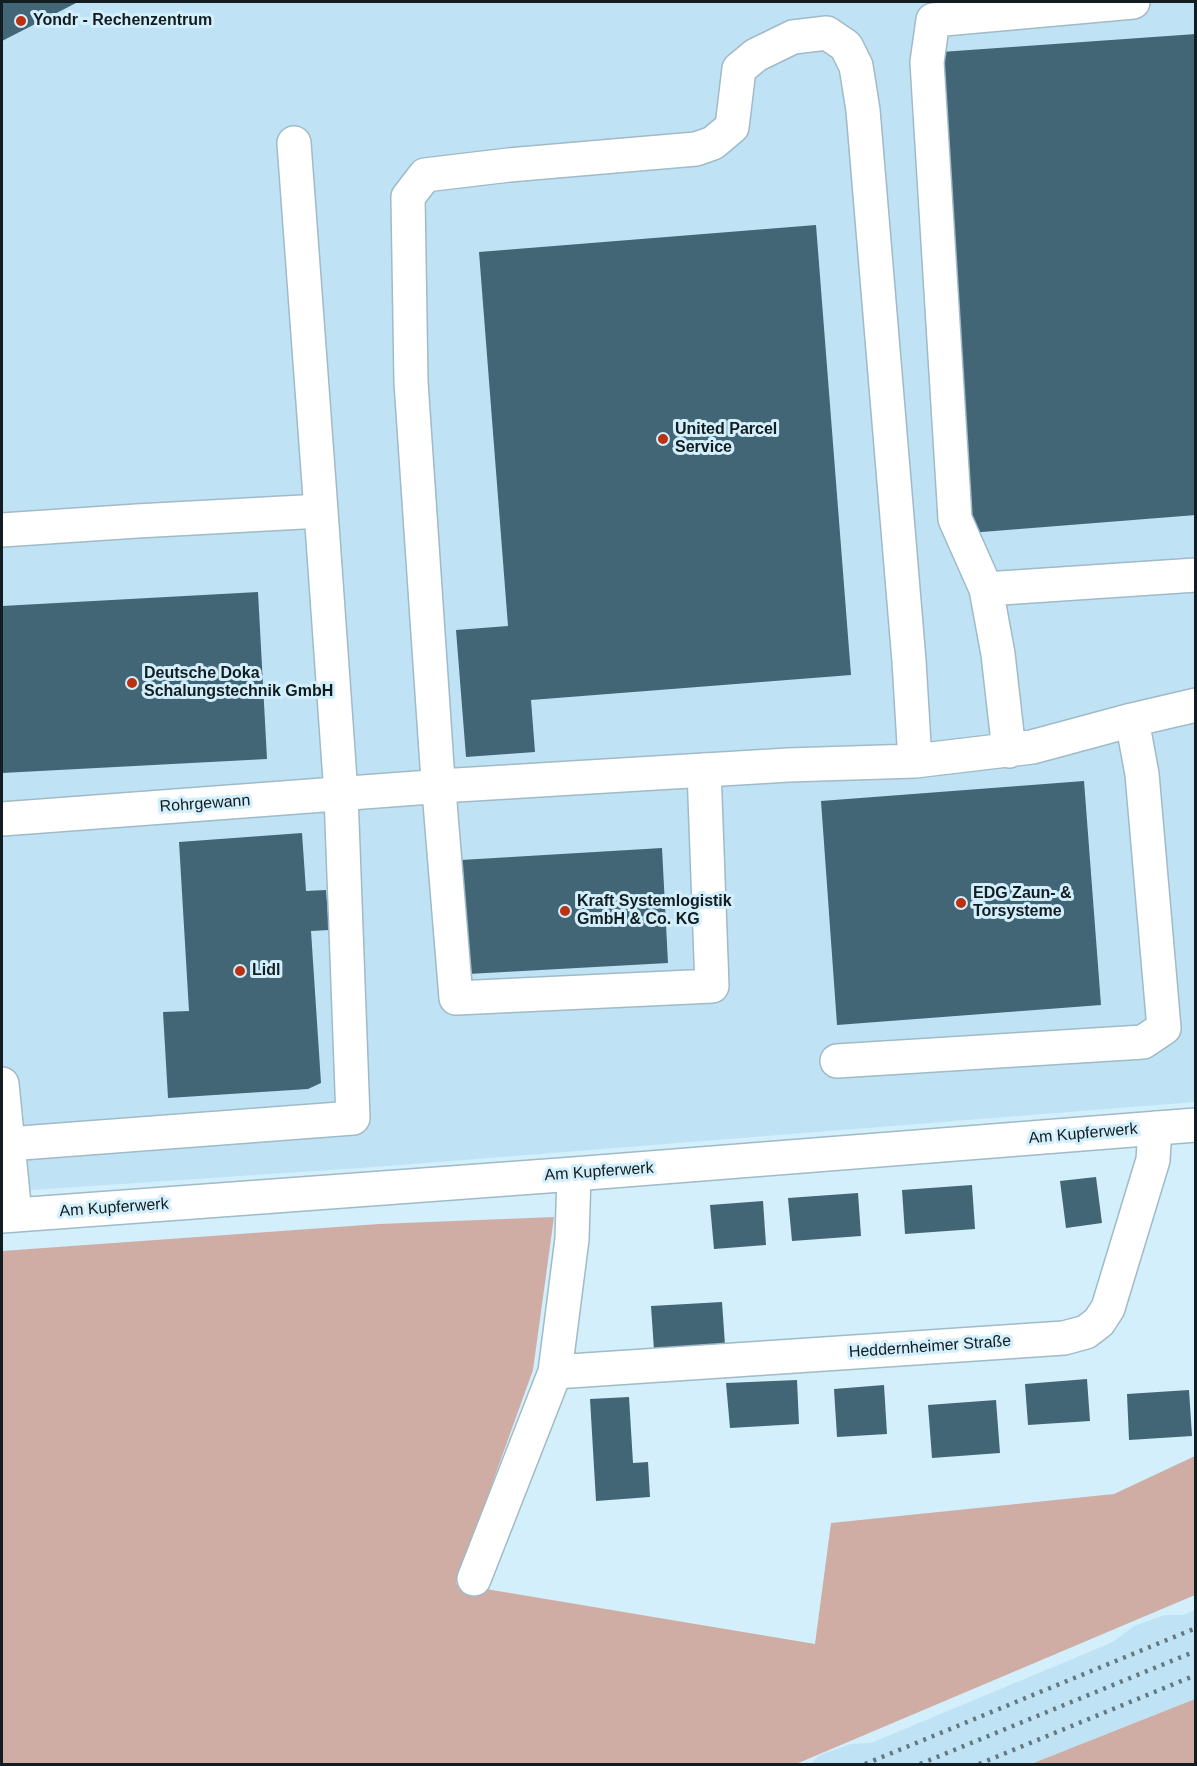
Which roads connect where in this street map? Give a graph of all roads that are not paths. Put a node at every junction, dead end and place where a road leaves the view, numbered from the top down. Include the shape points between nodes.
1 (1133, 2) edge
2 (294, 143) dead end
3 (321, 511) junction
4 (2, 530) edge
5 (1196, 575) edge
6 (986, 589) junction
7 (1196, 705) edge
8 (1132, 720) junction
9 (1009, 751) junction
10 (915, 761) junction
11 (704, 770) junction
12 (424, 788) junction
13 (341, 794) junction
14 (2, 819) edge
15 (837, 1061) dead end
16 (2, 1084) edge
17 (1196, 1125) edge
18 (1155, 1128) junction
19 (8, 1144) junction
20 (574, 1174) junction
21 (8, 1216) edge
22 (555, 1372) junction
23 (474, 1579) dead end

1 - 6 street via 933,20 927,62 955,519
2 - 3 street
3 - 4 street
3 - 13 street
5 - 6 street
6 - 9 street
7 - 8 street
8 - 9 street
8 - 15 street via 1142,774 1164,1028 1143,1042
9 - 10 street
10 - 11 street
10 - 12 street via 863,110 856,66 846,46 827,33 793,37 756,55 739,69 732,127 713,143 696,149 425,175 408,197
11 - 12 street
11 - 12 street via 712,986 456,998
12 - 13 street, Rohrgewann
13 - 14 street, Rohrgewann
13 - 19 street via 353,1118
16 - 19 street
17 - 18 street, Am Kupferwerk
18 - 20 street, Am Kupferwerk
18 - 22 street, Heddernheimer Straße via 1153,1160 1108,1308 1086,1332 1064,1338
19 - 21 street
20 - 21 street, Am Kupferwerk
20 - 22 street via 572,1239
22 - 23 street

